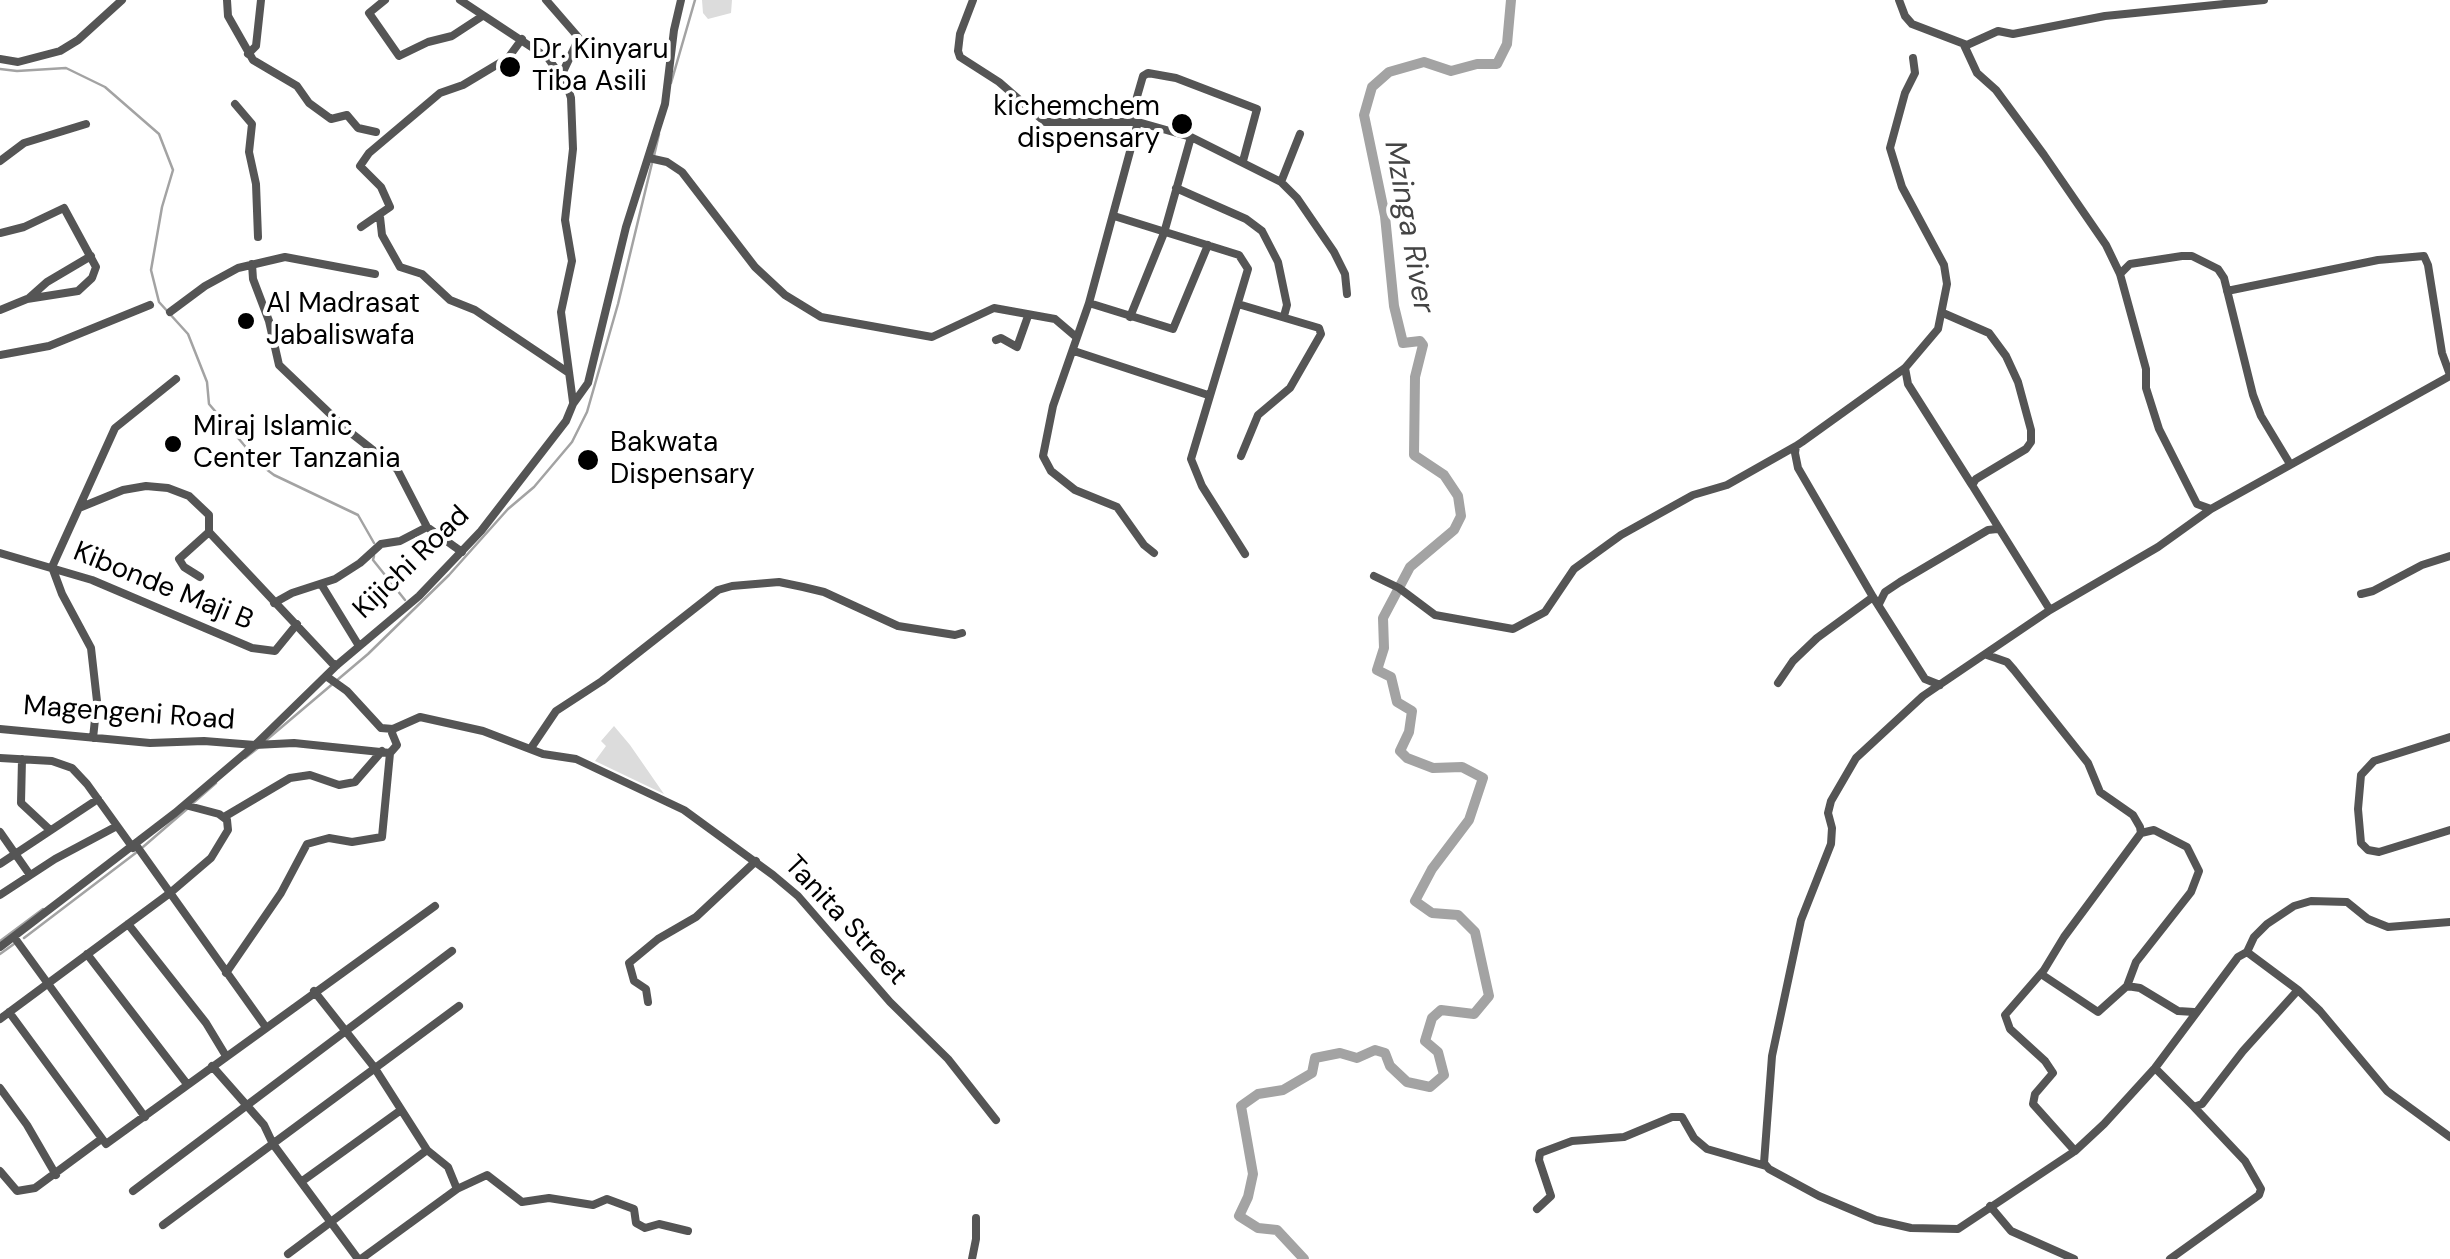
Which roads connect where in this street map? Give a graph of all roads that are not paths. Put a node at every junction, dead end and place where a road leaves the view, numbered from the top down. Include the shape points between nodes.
1 (122, 0) edge
2 (226, 0) edge
3 (261, 0) edge
4 (385, 0) edge
5 (460, 0) edge
6 (482, 0) edge
7 (546, 0) edge
8 (681, 0) edge
9 (973, 0) edge
10 (1899, 0) edge
11 (2264, 0) edge
12 (478, 14) junction
13 (522, 39) junction
14 (1964, 45) junction
15 (248, 54) junction
16 (1914, 58) dead end
17 (0, 59) edge
18 (561, 76) junction
19 (235, 104) dead end
20 (1134, 121) junction
21 (86, 124) dead end
22 (376, 132) dead end
23 (1300, 134) dead end
24 (1191, 137) junction
25 (648, 158) junction
26 (0, 160) edge
27 (1242, 161) junction
28 (1282, 182) junction
29 (1176, 188) junction
30 (380, 216) junction
31 (1114, 216) junction
32 (361, 227) dead end
33 (0, 233) edge
34 (1164, 233) junction
35 (258, 238) dead end
36 (1208, 244) junction
37 (91, 256) junction
38 (252, 264) junction
39 (374, 274) dead end
40 (2120, 274) junction
41 (2227, 292) junction
42 (1346, 294) dead end
43 (28, 300) junction
44 (1089, 303) junction
45 (1238, 304) junction
46 (150, 305) dead end
47 (0, 310) edge
48 (170, 312) dead end
49 (1942, 313) junction
50 (1028, 316) junction
51 (1284, 316) junction
52 (1130, 317) junction
53 (1075, 336) junction
54 (996, 340) dead end
55 (1074, 350) junction
56 (0, 356) edge
57 (1905, 368) junction
58 (569, 373) junction
59 (2450, 375) edge
60 (176, 379) dead end
61 (1208, 394) junction
62 (573, 404) junction
63 (1796, 446) junction
64 (1776, 455) junction
65 (1240, 456) dead end
66 (2290, 464) junction
67 (1798, 468) junction
68 (1972, 486) junction
69 (79, 508) junction
70 (2211, 509) junction
71 (427, 526) junction
72 (1997, 529) junction
73 (209, 532) junction
74 (462, 552) junction
75 (1154, 552) dead end
76 (0, 553) edge
77 (1245, 554) dead end
78 (2450, 556) edge
79 (52, 567) junction
80 (1374, 576) dead end
81 (200, 577) dead end
82 (321, 584) junction
83 (2360, 594) dead end
84 (1874, 598) junction
85 (274, 603) junction
86 (2050, 610) junction
87 (297, 624) junction
88 (962, 633) dead end
89 (359, 646) junction
90 (1987, 654) junction
91 (337, 665) junction
92 (326, 676) junction
93 (1925, 678) junction
94 (1778, 682) dead end
95 (1940, 686) junction
96 (1926, 694) junction
97 (0, 729) edge
98 (393, 729) junction
99 (2450, 737) edge
100 (94, 738) junction
101 (255, 745) junction
102 (530, 748) junction
103 (386, 752) junction
104 (0, 758) edge
105 (22, 759) junction
106 (98, 799) junction
107 (185, 805) junction
108 (224, 816) junction
109 (118, 826) junction
110 (50, 830) junction
111 (2450, 830) edge
112 (0, 832) edge
113 (2141, 832) junction
114 (135, 846) junction
115 (16, 854) junction
116 (756, 861) junction
117 (0, 864) edge
118 (30, 875) junction
119 (170, 893) junction
120 (0, 896) edge
121 (435, 906) dead end
122 (2450, 922) edge
123 (128, 924) junction
124 (14, 938) junction
125 (0, 948) edge
126 (452, 951) dead end
127 (2248, 952) junction
128 (87, 954) junction
129 (226, 972) junction
130 (2041, 974) junction
131 (47, 983) junction
132 (2127, 986) junction
133 (314, 990) junction
134 (2298, 990) junction
135 (648, 1002) dead end
136 (459, 1006) dead end
137 (8, 1012) junction
138 (2194, 1012) junction
139 (0, 1018) edge
140 (266, 1026) junction
141 (344, 1030) junction
142 (226, 1056) junction
143 (212, 1066) junction
144 (374, 1067) junction
145 (2155, 1068) junction
146 (187, 1084) junction
147 (0, 1088) edge
148 (8, 1099) junction
149 (243, 1105) junction
150 (0, 1106) edge
151 (2194, 1107) junction
152 (402, 1110) junction
153 (145, 1117) junction
154 (996, 1120) dead end
155 (2450, 1138) edge
156 (100, 1140) junction
157 (273, 1144) junction
158 (427, 1150) junction
159 (2075, 1151) junction
160 (1766, 1166) junction
161 (0, 1171) edge
162 (56, 1176) junction
163 (302, 1182) junction
164 (456, 1189) junction
165 (134, 1191) dead end
166 (1990, 1206) junction
167 (1537, 1209) dead end
168 (976, 1218) dead end
169 (329, 1223) junction
170 (163, 1225) dead end
171 (688, 1230) dead end
172 (288, 1254) dead end
173 (360, 1259) edge
174 (972, 1259) edge
175 (2074, 1259) edge
176 (2170, 1259) edge

1 - 17 street via 60,51 18,62
2 - 15 street
3 - 15 street via 256,46
4 - 12 street via 369,13 399,56 452,36
5 - 12 street
6 - 12 street
7 - 18 street via 579,38
8 - 25 street, Kijichi Road via 665,104
9 - 20 street via 960,34 960,57 1038,118 1060,124
10 - 14 street via 1912,24
11 - 14 street via 1998,31
12 - 13 street
13 - 18 street
13 - 30 street via 508,58 440,93 370,152 360,166 390,205
14 - 40 street via 1977,73 2044,155
15 - 22 street via 298,86 331,119 346,116
16 - 49 street via 1916,73 1890,148 1902,187 1944,265
18 - 58 street via 573,115 566,220 572,262 562,312
19 - 35 street via 252,125
20 - 24 street
20 - 27 street via 1143,76 1176,78 1257,109
20 - 31 street
21 - 26 street via 24,143
23 - 28 street
24 - 27 street
24 - 29 street
25 - 50 street via 682,172 755,268 821,317 927,337 994,308
25 - 62 street, Kijichi Road via 588,383
27 - 28 street
28 - 42 street via 1334,252
29 - 34 street
29 - 51 street via 1262,231 1278,262
30 - 32 street
30 - 58 street via 382,235 400,267 422,274 450,300
31 - 34 street
31 - 44 street
33 - 37 street via 64,208
34 - 36 street
34 - 52 street
36 - 45 street via 1240,255 1248,269
36 - 52 street via 1176,326
37 - 43 street
37 - 43 street via 96,270 81,290
38 - 39 street via 285,257
38 - 48 street
38 - 71 street via 279,364 396,469
40 - 41 street via 2130,264 2192,256 2218,268
40 - 70 street via 2159,429 2196,504
41 - 59 street via 2424,256
41 - 66 street via 2253,396
43 - 47 street
44 - 52 street
44 - 53 street
45 - 51 street
45 - 61 street
46 - 56 street via 49,346
49 - 57 street via 1932,340
49 - 68 street via 1989,333 2013,369 2032,430 2026,449
50 - 53 street via 1055,319
50 - 54 street via 1017,347
51 - 65 street via 1321,334 1290,388 1258,415
53 - 55 street
55 - 61 street
55 - 75 street via 1047,426 1045,462 1075,490 1117,507
57 - 63 street
57 - 68 street via 1908,384
58 - 62 street
59 - 66 street
60 - 69 street via 115,428
61 - 77 street via 1192,464
62 - 74 street, Kijichi Road
63 - 64 street
63 - 67 street
64 - 67 street
64 - 80 street via 1620,535 1574,569 1545,612 1513,630 1435,615
66 - 70 street
67 - 84 street
68 - 72 street
69 - 73 street via 123,490 168,488 209,515
69 - 79 street
70 - 86 street
71 - 74 street
71 - 82 street via 381,544
72 - 84 street
72 - 86 street
73 - 81 street via 181,556 184,567
73 - 85 street
74 - 89 street, Kijichi Road
76 - 79 street, Kibonde Maji B
78 - 83 street
79 - 87 street, Kibonde Maji B via 252,648 275,651
79 - 100 street via 91,648
82 - 85 street
82 - 89 street
84 - 93 street
84 - 94 street via 1817,638
85 - 87 street
86 - 90 street
87 - 91 street
88 - 102 street via 898,626 824,592 779,582 732,586 556,711
89 - 91 street, Kijichi Road
90 - 95 street
90 - 113 street via 2014,670 2088,763 2100,792 2133,815
91 - 92 street, Kijichi Road
92 - 98 street via 382,728
92 - 101 street, Kijichi Road
93 - 95 street
93 - 96 street
95 - 96 street
96 - 160 street via 1856,758 1830,801 1831,844 1801,920 1774,1044
97 - 100 street, Magengeni Road
98 - 102 street, Tanita Street via 420,717 438,719
98 - 103 street via 396,745
99 - 111 street via 2365,767 2358,809 2361,843 2368,850
100 - 101 street, Magengeni Road
101 - 103 street
101 - 107 street, Kijichi Road
102 - 116 street, Tanita Street via 576,759 663,798
103 - 108 street via 355,782 290,778
103 - 129 street via 382,837 307,844
104 - 105 street
105 - 106 street via 66,764
105 - 110 street via 21,803
106 - 109 street
106 - 110 street
107 - 108 street
107 - 114 street, Kijichi Road
108 - 119 street via 228,830 217,850
109 - 114 street
109 - 118 street
110 - 115 street
112 - 115 street
113 - 130 street
113 - 132 street via 2154,830 2186,847 2198,871 2191,892 2136,962
114 - 119 street
114 - 124 street, Kijichi Road
115 - 117 street
115 - 118 street
116 - 135 street via 696,917 629,963
116 - 154 street, Tanita Street via 798,896
118 - 120 street
119 - 123 street
119 - 129 street
121 - 133 street
122 - 127 street via 2388,926 2347,902 2311,901 2268,924
123 - 128 street
123 - 142 street
124 - 125 street, Kijichi Road
124 - 131 street
126 - 141 street
127 - 134 street
127 - 138 street
128 - 131 street
128 - 146 street
129 - 140 street
130 - 132 street via 2098,1012
130 - 159 street via 2007,1010 2006,1020 2051,1069 2032,1104
131 - 137 street
131 - 153 street
132 - 138 street
133 - 140 street
133 - 141 street
134 - 151 street
134 - 155 street via 2387,1092
136 - 144 street
137 - 139 street
137 - 156 street
138 - 145 street
140 - 142 street
141 - 144 street
141 - 149 street
142 - 143 street
143 - 146 street
143 - 149 street
144 - 152 street
144 - 157 street
145 - 151 street
145 - 159 street
146 - 153 street
147 - 148 street
148 - 150 street
148 - 162 street
149 - 157 street
149 - 165 street
151 - 176 street via 2244,1161 2260,1189
152 - 158 street
152 - 163 street
153 - 156 street via 112,1142
156 - 162 street
157 - 163 street
157 - 170 street
158 - 164 street via 448,1167
158 - 169 street
159 - 166 street
160 - 166 street via 1845,1208 1911,1228 1958,1229
160 - 167 street via 1707,1149 1682,1117 1672,1117 1628,1136 1572,1141 1540,1154 1551,1196
161 - 162 street via 17,1191
163 - 169 street
164 - 171 street via 487,1175 522,1202 550,1198 593,1205 608,1199 634,1208 636,1224 645,1228
164 - 173 street
166 - 175 street via 2011,1231
168 - 174 street
169 - 172 street
169 - 173 street

